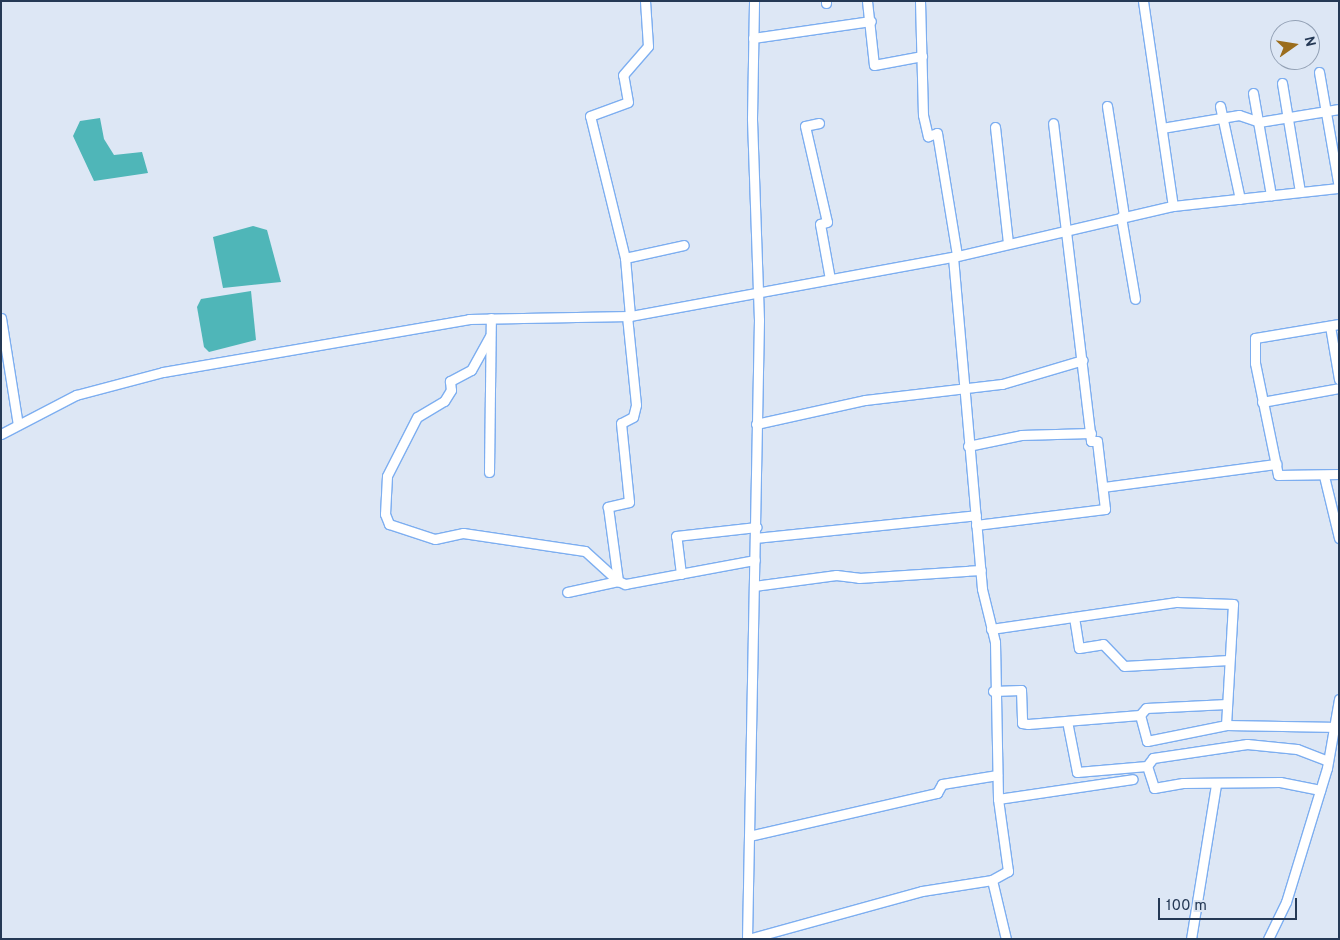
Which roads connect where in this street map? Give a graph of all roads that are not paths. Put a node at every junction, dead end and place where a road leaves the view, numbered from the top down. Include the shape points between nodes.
1 (644, 1) edge
2 (754, 1) edge
3 (867, 1) edge
4 (920, 1) edge
5 (1144, 1) edge
6 (871, 21) junction
7 (753, 38) junction
8 (922, 56) junction
9 (1319, 72) dead end
10 (1282, 83) dead end
11 (1252, 93) dead end
12 (1107, 106) dead end
13 (1220, 106) dead end
14 (1339, 109) edge
15 (1326, 111) junction
16 (1288, 118) junction
17 (1223, 120) junction
18 (819, 122) dead end
19 (1259, 122) junction
20 (1053, 123) dead end
21 (996, 127) dead end
22 (1162, 128) junction
23 (1339, 188) edge
24 (1300, 192) junction
25 (1271, 196) junction
26 (1240, 199) junction
27 (1173, 206) junction
28 (1122, 216) junction
29 (1067, 228) junction
30 (1008, 242) junction
31 (684, 245) dead end
32 (955, 256) junction
33 (625, 258) junction
34 (830, 279) junction
35 (756, 295) junction
36 (1134, 299) dead end
37 (628, 316) junction
38 (1, 318) edge
39 (491, 318) junction
40 (1334, 326) edge
41 (490, 336) junction
42 (1084, 360) junction
43 (1339, 380) edge
44 (963, 388) junction
45 (1339, 388) edge
46 (1262, 402) junction
47 (756, 424) junction
48 (18, 425) junction
49 (1091, 433) junction
50 (1, 434) edge
51 (968, 446) junction
52 (1276, 464) junction
53 (489, 472) dead end
54 (1339, 474) edge
55 (1324, 476) junction
56 (1103, 487) junction
57 (976, 515) junction
58 (976, 525) junction
59 (756, 527) junction
60 (756, 538) junction
61 (1339, 538) edge
62 (755, 560) junction
63 (981, 570) junction
64 (681, 574) junction
65 (618, 581) junction
66 (754, 586) junction
67 (567, 592) dead end
68 (1074, 617) junction
69 (992, 629) junction
70 (1230, 660) junction
71 (993, 691) junction
72 (1339, 699) edge
73 (1227, 704) junction
74 (1140, 716) junction
75 (1067, 721) junction
76 (1226, 725) junction
77 (1337, 726) edge
78 (1328, 761) junction
79 (1147, 766) junction
80 (996, 775) junction
81 (1133, 779) dead end
82 (1216, 784) junction
83 (1320, 790) junction
84 (998, 799) junction
85 (750, 836) junction
86 (992, 880) junction
87 (748, 939) edge
88 (1006, 939) edge
89 (1191, 939) edge
90 (1268, 939) edge

1 - 33 street via 648,46 623,75 628,102 590,116
2 - 7 street
3 - 6 street
4 - 8 street
5 - 22 street
6 - 7 street
6 - 8 street via 874,66
7 - 35 street
8 - 32 street via 923,115 928,136 937,133
9 - 15 street
10 - 16 street
11 - 19 street
12 - 28 street
13 - 17 street
14 - 15 street
15 - 16 street
15 - 23 street
16 - 19 street
16 - 24 street
17 - 19 street via 1239,114
17 - 22 street
17 - 26 street
18 - 34 street via 805,126 827,222 820,224
19 - 25 street
20 - 29 street
21 - 30 street
22 - 27 street
23 - 24 street
24 - 25 street
25 - 26 street
26 - 27 street
27 - 28 street
28 - 29 street
28 - 36 street
29 - 30 street
29 - 42 street
30 - 32 street
31 - 33 street
32 - 34 street
32 - 44 street
33 - 37 street
34 - 35 street
35 - 37 street
35 - 47 street
37 - 39 street
37 - 65 street via 636,391 636,413 621,423 629,502 608,507
38 - 48 street
39 - 41 street
39 - 48 street via 162,372 76,394
40 - 43 street
40 - 46 street via 1255,338
41 - 53 street
41 - 65 street via 471,370 450,381 451,390 444,401 417,418 387,476 389,524 435,539 463,533 585,551
42 - 44 street via 1002,384
42 - 49 street
44 - 47 street via 865,400
44 - 51 street
45 - 46 street
46 - 52 street
47 - 59 street
48 - 50 street
49 - 51 street via 1021,435
49 - 56 street via 1091,441 1097,441
51 - 57 street
52 - 55 street via 1278,475
52 - 56 street
54 - 55 street
55 - 61 street
56 - 58 street via 1106,509
57 - 58 street
57 - 60 street
58 - 63 street
59 - 60 street
59 - 64 street via 676,536
60 - 62 street
62 - 64 street
62 - 66 street
63 - 66 street via 860,578 836,575
63 - 69 street
64 - 65 street via 625,584
65 - 67 street
66 - 85 street
68 - 69 street
68 - 70 street via 1079,648 1103,644 1124,666
68 - 70 street via 1176,602 1233,604
69 - 71 street
70 - 73 street
71 - 75 street via 1022,690 1022,723
71 - 80 street
72 - 77 street
73 - 74 street via 1146,708
73 - 76 street
74 - 75 street
74 - 76 street via 1147,742
75 - 79 street via 1078,772
76 - 77 street
77 - 78 street
78 - 79 street via 1297,748 1247,744 1153,758
78 - 83 street
79 - 82 street via 1154,788
80 - 84 street
80 - 85 street via 942,784 937,793
81 - 84 street
82 - 83 street via 1280,782
82 - 89 street
83 - 90 street via 1286,902
84 - 86 street via 1008,872
85 - 87 street
86 - 87 street via 922,891
86 - 88 street

